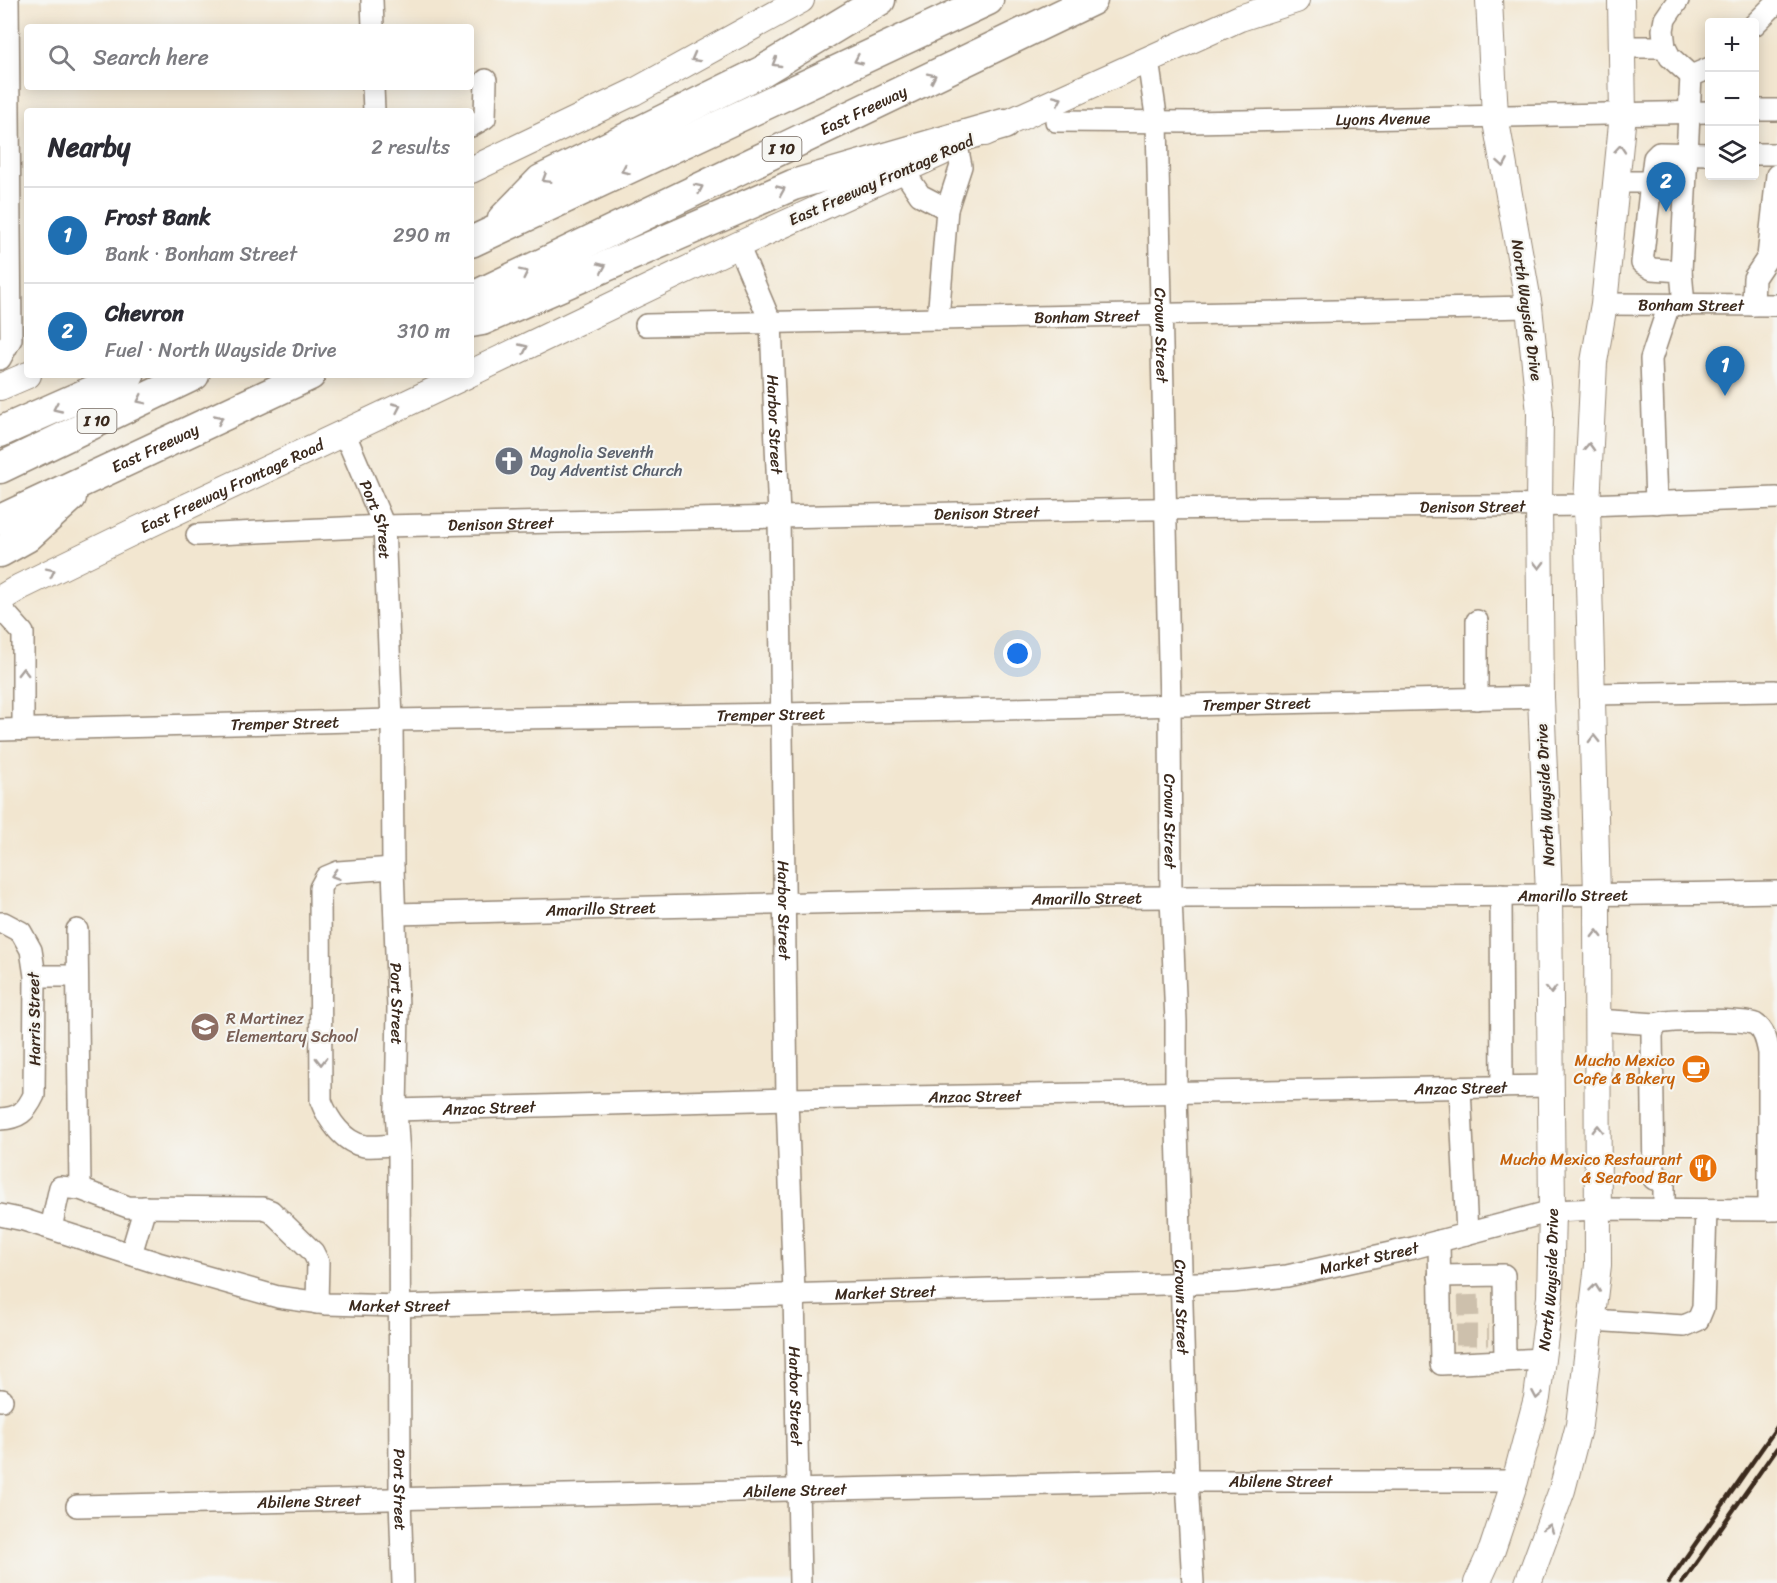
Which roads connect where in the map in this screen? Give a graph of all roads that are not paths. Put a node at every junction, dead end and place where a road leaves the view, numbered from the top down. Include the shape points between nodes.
1 (8, 0) edge
2 (372, 0) edge
3 (801, 0) edge
4 (880, 0) edge
5 (988, 0) edge
6 (1092, 0) edge
7 (1296, 0) edge
8 (1476, 0) edge
9 (1489, 0) edge
10 (1621, 0) edge
11 (1678, 0) edge
12 (1777, 2) edge
13 (1759, 21) edge
14 (373, 24) edge
15 (1622, 47) junction
16 (1665, 47) junction
17 (1148, 60) junction
18 (1491, 63) junction
19 (1700, 72) edge
20 (486, 80) dead end
21 (374, 90) edge
22 (374, 108) edge
23 (1759, 110) edge
24 (1777, 110) edge
25 (1700, 112) edge
26 (1623, 114) junction
27 (1495, 116) junction
28 (1056, 121) dead end
29 (1157, 122) junction
30 (1004, 123) junction
31 (474, 124) edge
32 (12, 145) edge
33 (957, 146) junction
34 (1688, 154) junction
35 (1705, 154) edge
36 (1759, 154) edge
37 (1777, 154) edge
38 (474, 169) edge
39 (903, 170) junction
40 (1777, 175) edge
41 (1617, 182) junction
42 (1651, 182) junction
43 (5, 186) edge
44 (947, 209) junction
45 (479, 238) edge
46 (1611, 239) junction
47 (1644, 242) junction
48 (738, 245) junction
49 (1682, 271) junction
50 (474, 297) edge
51 (1604, 304) junction
52 (1676, 305) junction
53 (1754, 305) junction
54 (1777, 305) edge
55 (1529, 307) junction
56 (1161, 313) junction
57 (938, 319) junction
58 (474, 321) edge
59 (771, 323) junction
60 (646, 325) dead end
61 (13, 339) edge
62 (0, 359) edge
63 (474, 372) edge
64 (24, 376) edge
65 (122, 378) edge
66 (188, 378) edge
67 (304, 378) edge
68 (460, 378) edge
69 (0, 387) edge
70 (0, 432) edge
71 (344, 432) junction
72 (0, 468) edge
73 (92, 478) junction
74 (1777, 498) edge
75 (1656, 503) junction
76 (1587, 505) junction
77 (1539, 506) junction
78 (1166, 508) junction
79 (779, 517) junction
80 (0, 520) edge
81 (384, 526) junction
82 (196, 535) dead end
83 (0, 552) edge
84 (0, 599) edge
85 (0, 607) edge
86 (1477, 621) dead end
87 (1775, 691) dead end
88 (1593, 694) junction
89 (1541, 697) junction
90 (1477, 699) junction
91 (1170, 706) junction
92 (782, 714) junction
93 (392, 720) junction
94 (0, 730) edge
95 (23, 730) junction
96 (393, 868) junction
97 (1777, 892) edge
98 (1501, 895) junction
99 (1550, 895) junction
100 (1597, 896) junction
101 (1171, 897) junction
102 (786, 904) junction
103 (394, 914) junction
104 (0, 923) edge
105 (77, 930) dead end
106 (35, 976) junction
107 (77, 976) junction
108 (1598, 1020) junction
109 (1656, 1024) junction
110 (1552, 1086) junction
111 (1502, 1087) junction
112 (1460, 1088) junction
113 (1176, 1093) junction
114 (787, 1099) junction
115 (396, 1110) junction
116 (0, 1119) edge
117 (398, 1145) junction
118 (80, 1189) junction
119 (145, 1207) junction
120 (1599, 1209) junction
121 (1664, 1210) junction
122 (1706, 1210) junction
123 (1773, 1210) edge
124 (1552, 1211) junction
125 (0, 1215) edge
126 (51, 1228) junction
127 (1467, 1234) junction
128 (1439, 1241) junction
129 (131, 1254) junction
130 (1439, 1276) junction
131 (1183, 1284) junction
132 (794, 1294) junction
133 (317, 1303) junction
134 (399, 1306) junction
135 (1592, 1320) junction
136 (1542, 1359) junction
137 (1505, 1361) junction
138 (1187, 1480) junction
139 (1515, 1481) junction
140 (798, 1491) junction
141 (400, 1499) junction
142 (77, 1506) dead end
143 (403, 1583) edge
144 (800, 1583) edge
145 (1193, 1583) edge
146 (1477, 1583) edge
147 (1528, 1583) edge

1 - 32 street
2 - 14 street
3 -> 38 main road via 634,92
4 -> 45 highway via 761,72 541,180
5 -> 45 highway
50 -> 6 highway, East Freeway / I 10
7 - 17 main road, East Freeway Frontage Road via 1240,18
8 - 18 main road
9 - 18 main road, North Wayside Drive
10 - 15 main road
11 - 16 street via 1665,19
12 - 13 street
15 - 16 street
15 - 26 main road
16 - 19 street via 1670,57
17 - 29 street, Crown Street
30 -> 17 main road, East Freeway Frontage Road
18 - 27 main road, North Wayside Drive
19 - 25 street
20 - 31 street via 484,118
21 - 22 street
23 - 24 street
25 - 26 street, Lyons Avenue
25 - 34 street
26 - 27 street, Lyons Avenue
41 -> 26 main road
27 - 29 street, Lyons Avenue
27 -> 55 main road, North Wayside Drive
28 - 29 street, Lyons Avenue
29 - 56 street, Crown Street
30 - 33 main road, East Freeway Frontage Road
58 -> 30 highway via 793,185
32 - 43 street
33 - 39 main road, East Freeway Frontage Road
33 - 44 street via 961,166
34 - 35 street
34 - 42 street via 1659,153 1654,158
34 - 49 street
36 - 37 street
39 - 44 street via 920,195
39 - 48 main road, East Freeway Frontage Road
40 - 53 street via 1767,257 1754,278
41 - 42 street
41 - 46 main road
42 - 47 street
43 - 61 street
44 - 57 street
46 - 47 street
46 - 51 main road
47 - 49 street via 1642,263 1652,269
48 - 59 street, Harbor Street
63 -> 48 main road, East Freeway Frontage Road
49 - 52 street
51 - 52 street, Bonham Street
76 -> 51 main road via 1594,362
52 - 53 street, Bonham Street
52 - 75 street via 1651,359
53 - 54 street, Bonham Street
55 - 56 street, Bonham Street
55 - 77 main road, North Wayside Drive via 1540,413
56 - 57 street, Bonham Street
56 - 78 street, Crown Street
57 - 59 street, Bonham Street
59 - 60 street, Bonham Street
59 - 79 street, Harbor Street
61 - 62 street
64 - 69 main road
65 -> 70 highway
66 -> 72 highway, I 10
73 -> 67 highway, East Freeway
71 -> 68 main road, East Freeway Frontage Road
71 - 81 street, Port Street
84 -> 71 main road, East Freeway Frontage Road
73 - 80 highway, East Freeway
73 - 83 highway via 27,537
74 - 75 street, Denison Street
75 - 76 street, Denison Street
76 - 77 street, Denison Street
76 - 88 main road
77 - 78 street, Denison Street
77 -> 89 main road, North Wayside Drive
78 - 79 street, Denison Street
78 - 91 street, Crown Street
79 - 81 street, Denison Street
79 - 92 street, Harbor Street
81 - 82 street, Denison Street
81 - 93 street, Port Street
95 -> 85 street via 23,633
86 - 90 street
87 - 88 street
100 -> 88 main road
89 - 90 street, Tremper Street
89 - 99 main road, North Wayside Drive
90 - 91 street, Tremper Street
91 - 92 street, Tremper Street
91 - 101 street, Crown Street
92 - 93 street, Tremper Street
92 - 102 street, Harbor Street
93 - 95 street, Tremper Street
93 - 96 street, Port Street
94 - 95 street, Tremper Street
96 - 103 street, Port Street
96 -> 117 street via 338,872 326,877 320,888 321,1101 327,1118 350,1141 364,1146
97 - 100 street, Amarillo Street
98 - 99 street, Amarillo Street
98 - 101 street, Amarillo Street
98 - 111 street
99 - 100 street, Amarillo Street
99 -> 110 main road, North Wayside Drive
108 -> 100 main road
101 - 102 street, Amarillo Street
101 - 113 street, Crown Street
102 - 103 street, Amarillo Street
102 - 114 street, Harbor Street
103 - 115 street, Port Street via 398,1009
104 - 106 street, Harris Street via 21,932 31,950
105 - 107 street
106 - 107 street
106 - 116 street, Harris Street via 34,1095 28,1108 14,1118
107 - 118 street
108 - 109 street
120 -> 108 main road
109 - 121 street via 1652,1035 1654,1179 1664,1179
109 - 123 street via 1683,1020 1752,1023 1763,1031 1770,1053
110 - 111 street, Anzac Street
110 - 124 main road, North Wayside Drive
111 - 112 street, Anzac Street
112 - 113 street, Anzac Street
112 - 127 street
113 - 114 street, Anzac Street
113 - 131 street, Crown Street
114 - 115 street, Anzac Street
114 - 132 street, Harbor Street
115 - 117 street, Port Street
117 - 134 street, Port Street
118 - 119 street via 128,1207
118 - 126 street via 60,1187
119 - 129 street
119 - 133 street via 249,1207 271,1211 314,1252 318,1262
120 - 121 street, Market Street
120 - 124 street, Market Street
135 -> 120 main road
121 - 122 street, Market Street
122 - 123 street, Market Street
122 - 135 street via 1703,1308 1698,1320 1684,1326
124 - 127 street, Market Street
124 - 136 main road, North Wayside Drive via 1550,1298
125 - 126 street, Market Street
126 - 129 street, Market Street
127 - 128 street, Market Street
128 - 130 street
128 - 131 street, Market Street via 1287,1276
129 - 133 street, Market Street via 278,1297
130 - 137 street via 1504,1275 1497,1305 1497,1334
130 - 137 street via 1449,1306 1448,1336 1441,1364
131 - 132 street, Market Street
131 - 138 street, Crown Street
132 - 134 street, Market Street
132 - 140 street, Harbor Street
133 - 134 street, Market Street
134 - 141 street, Port Street
147 -> 135 main road via 1562,1490 1579,1425
136 - 137 street
136 -> 139 main road, North Wayside Drive via 1537,1398
138 - 139 street, Abilene Street
138 - 140 street, Abilene Street
138 - 145 street, Crown Street
139 - 146 main road, North Wayside Drive
140 - 141 street, Abilene Street
140 - 144 street, Harbor Street
141 - 142 street, Abilene Street
141 - 143 street, Port Street

